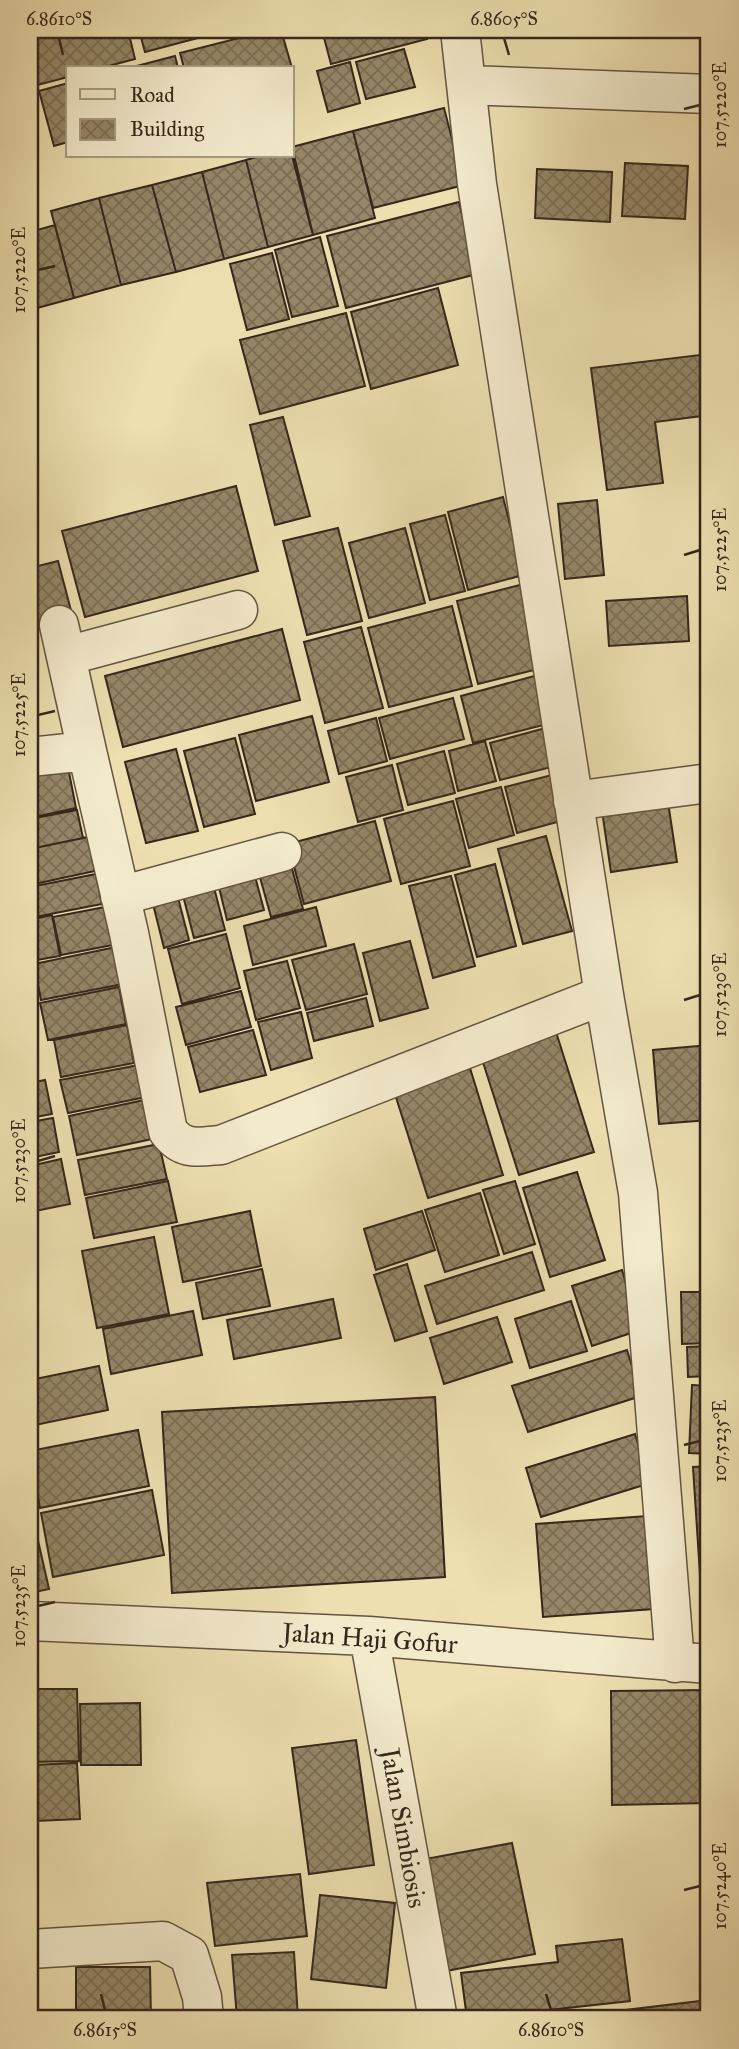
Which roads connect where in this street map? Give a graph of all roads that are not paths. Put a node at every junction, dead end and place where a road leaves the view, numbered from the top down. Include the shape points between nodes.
1 (460, 30) edge
2 (466, 85) junction
3 (709, 94) edge
4 (238, 610) dead end
5 (87, 751) junction
6 (30, 757) edge
7 (709, 783) edge
8 (573, 801) junction
9 (282, 852) dead end
10 (120, 896) junction
11 (604, 995) junction
12 (30, 1621) edge
13 (369, 1636) junction
14 (692, 1664) edge
15 (30, 1949) edge
16 (204, 2019) edge
17 (438, 2019) edge

1 - 2 street
2 - 3 street
2 - 8 street via 479,197
4 - 5 street via 62,640
5 - 6 street
5 - 10 street
7 - 8 street
8 - 11 street
9 - 10 street
10 - 11 street via 168,1131 188,1148 221,1144
11 - 14 street via 638,1193
12 - 13 street, Jalan Haji Gofur
13 - 14 street, Jalan Haji Gofur
13 - 17 street, Jalan Simbiosis
15 - 16 street via 163,1941 189,1955

